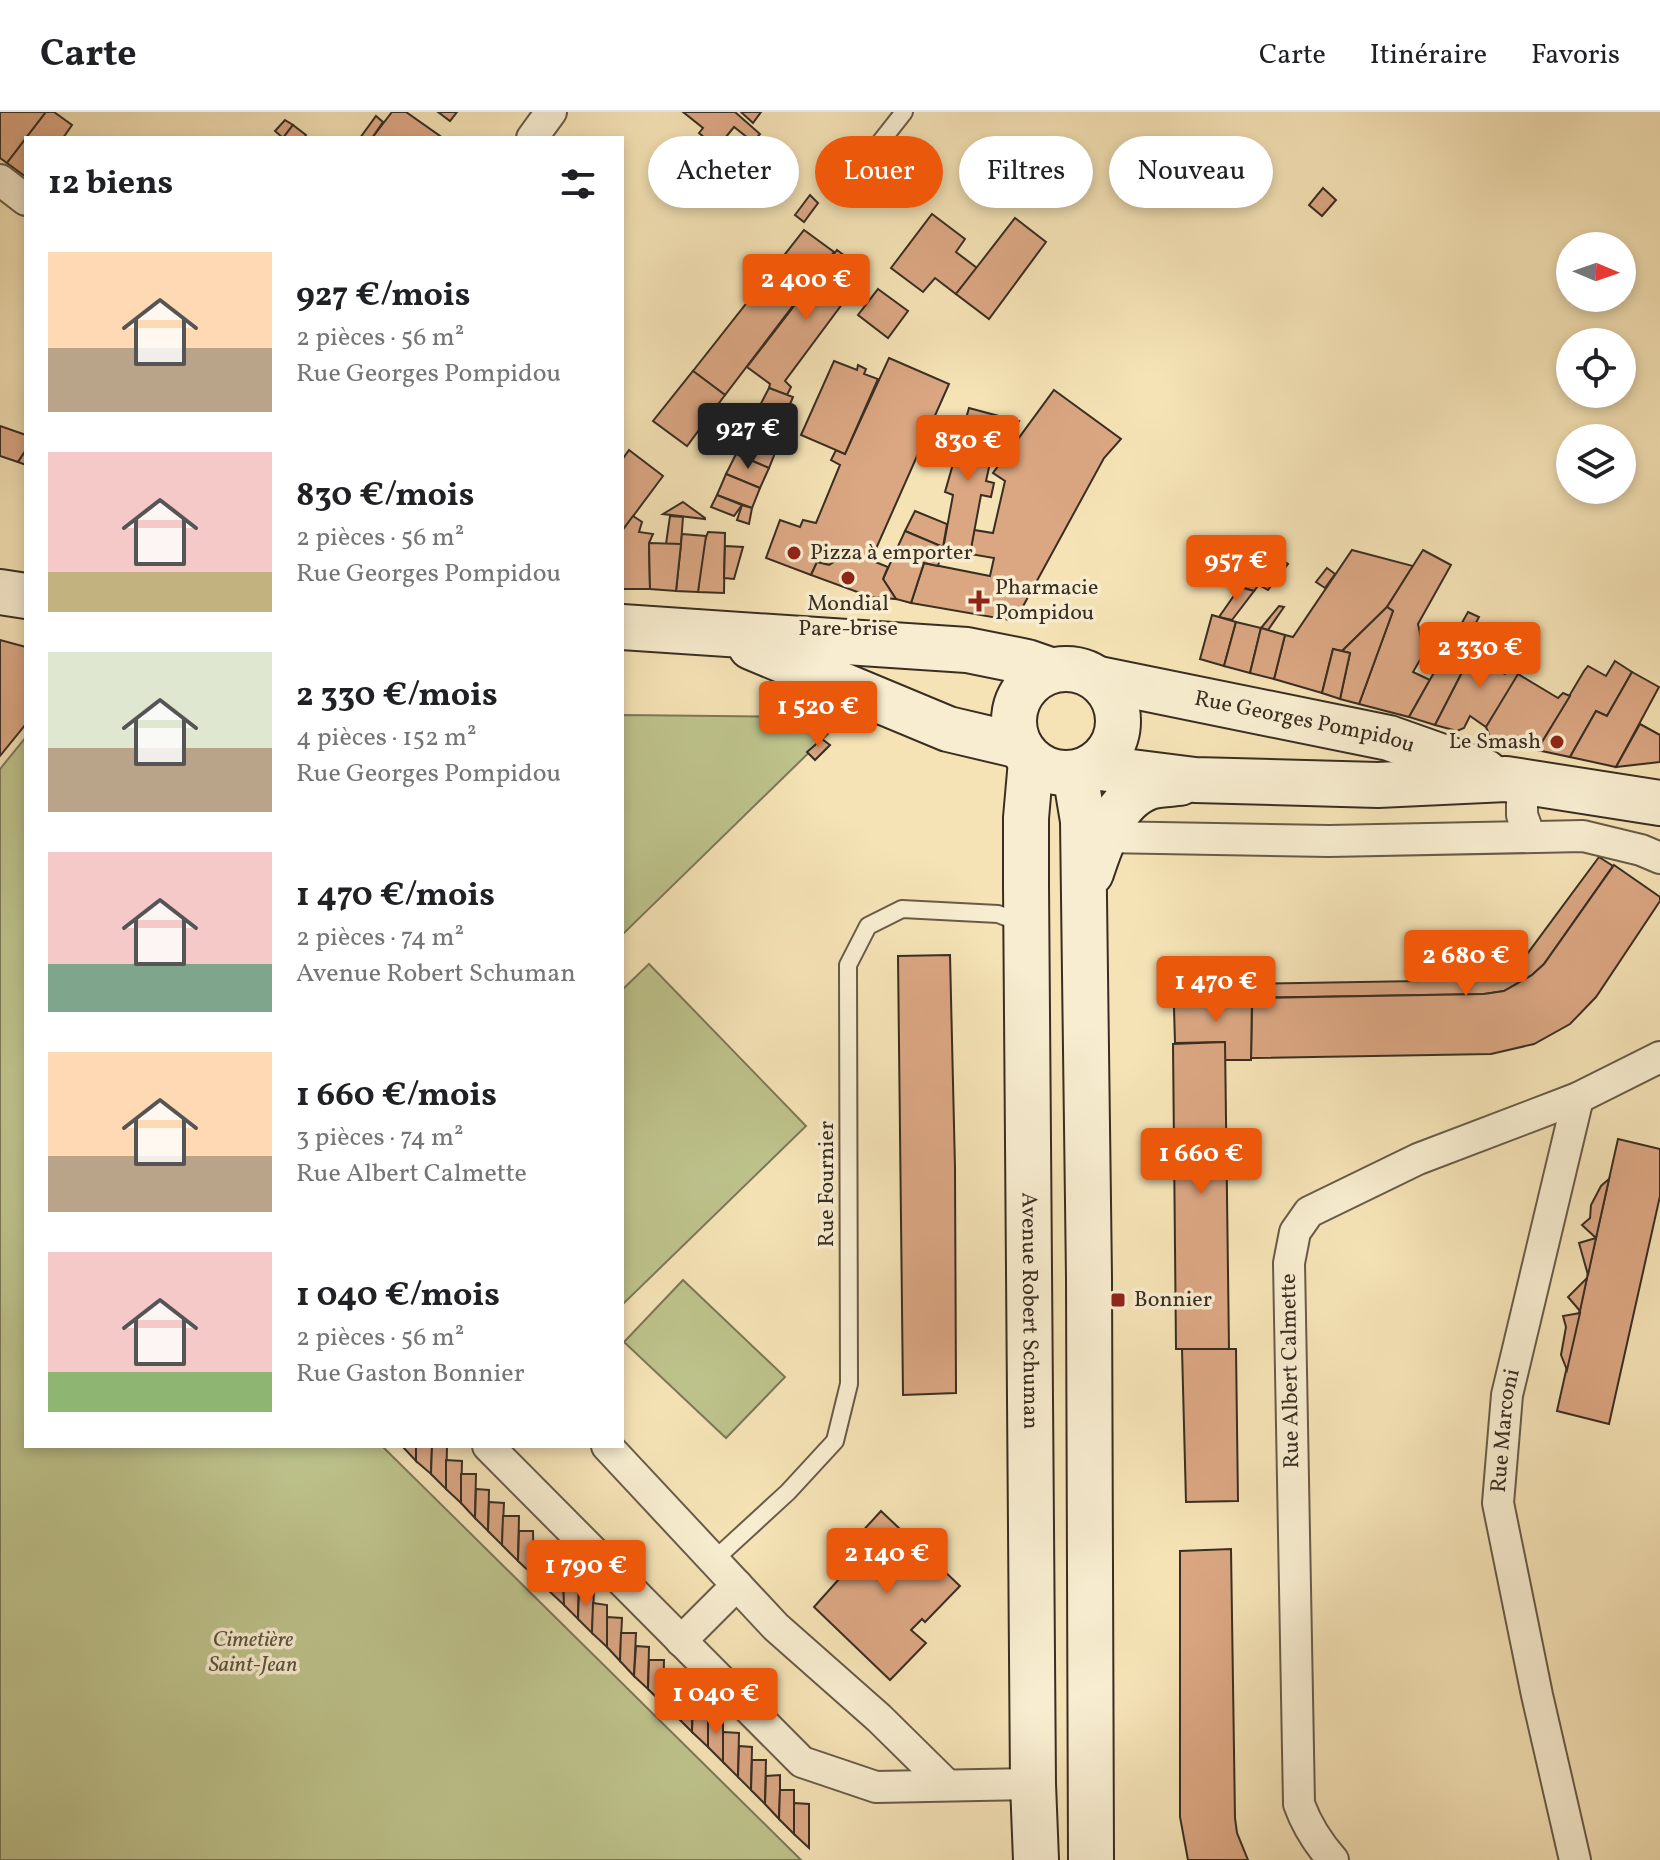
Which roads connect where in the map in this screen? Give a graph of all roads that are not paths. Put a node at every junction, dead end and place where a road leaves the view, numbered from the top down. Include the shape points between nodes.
1 (551, 112) edge
2 (904, 112) edge
3 (533, 136) edge
4 (885, 136) edge
5 (0, 180) edge
6 (24, 198) edge
7 (0, 592) edge
8 (24, 596) edge
9 (624, 627) edge
10 (720, 634) junction
11 (1050, 670) junction
12 (1099, 679) junction
13 (1025, 753) junction
14 (1084, 770) junction
15 (1195, 780) junction
16 (1514, 780) junction
17 (1591, 792) junction
18 (1660, 803) edge
19 (1583, 836) junction
20 (1103, 837) junction
21 (1530, 837) junction
22 (1660, 858) edge
23 (1084, 895) junction
24 (1027, 925) junction
25 (1660, 1057) edge
26 (1578, 1098) junction
27 (490, 1448) edge
28 (609, 1448) edge
29 (714, 1560) junction
30 (737, 1585) junction
31 (681, 1641) junction
32 (946, 1784) junction
33 (1033, 1784) junction
34 (1036, 1860) edge
35 (1091, 1860) edge
36 (1333, 1860) edge
37 (1575, 1860) edge

1 - 3 street
2 - 4 lane
5 - 6 street
7 - 8 main road
9 - 10 main road
10 - 11 main road via 967,650
10 - 13 main road via 948,729
11 - 12 main road via 1084,671
11 - 13 main road via 1017,701 1015,731
12 - 14 main road via 1116,703 1119,718 1113,746
12 - 16 main road, Rue Georges Pompidou via 1389,738
13 - 14 main road via 1044,769
13 - 24 main road, Avenue Robert Schuman
14 - 15 main road, Rue Georges Pompidou
14 - 23 main road
15 - 16 main road, Rue Georges Pompidou via 1378,785
15 - 20 main road via 1148,787 1128,800
16 - 17 main road, Rue Georges Pompidou
16 - 21 street
17 - 18 main road, Rue Georges Pompidou
17 - 19 street
19 - 21 street
19 - 22 street
20 - 21 street
20 - 23 main road
23 - 35 main road
24 - 29 lane, Rue Fournier via 998,914 902,909 868,926 848,965 849,1384 835,1441
24 - 33 main road, Avenue Robert Schuman
25 - 26 street, Rue Albert Calmette
26 - 36 street, Rue Albert Calmette via 1404,1166 1309,1212 1295,1232 1289,1263 1299,1804
26 - 37 street, Rue Marconi via 1507,1395 1498,1503
27 - 31 street
28 - 29 street
29 - 30 street
30 - 31 street
30 - 32 street
31 - 32 street via 802,1762 876,1787
32 - 33 street
33 - 34 main road, Avenue Robert Schuman

